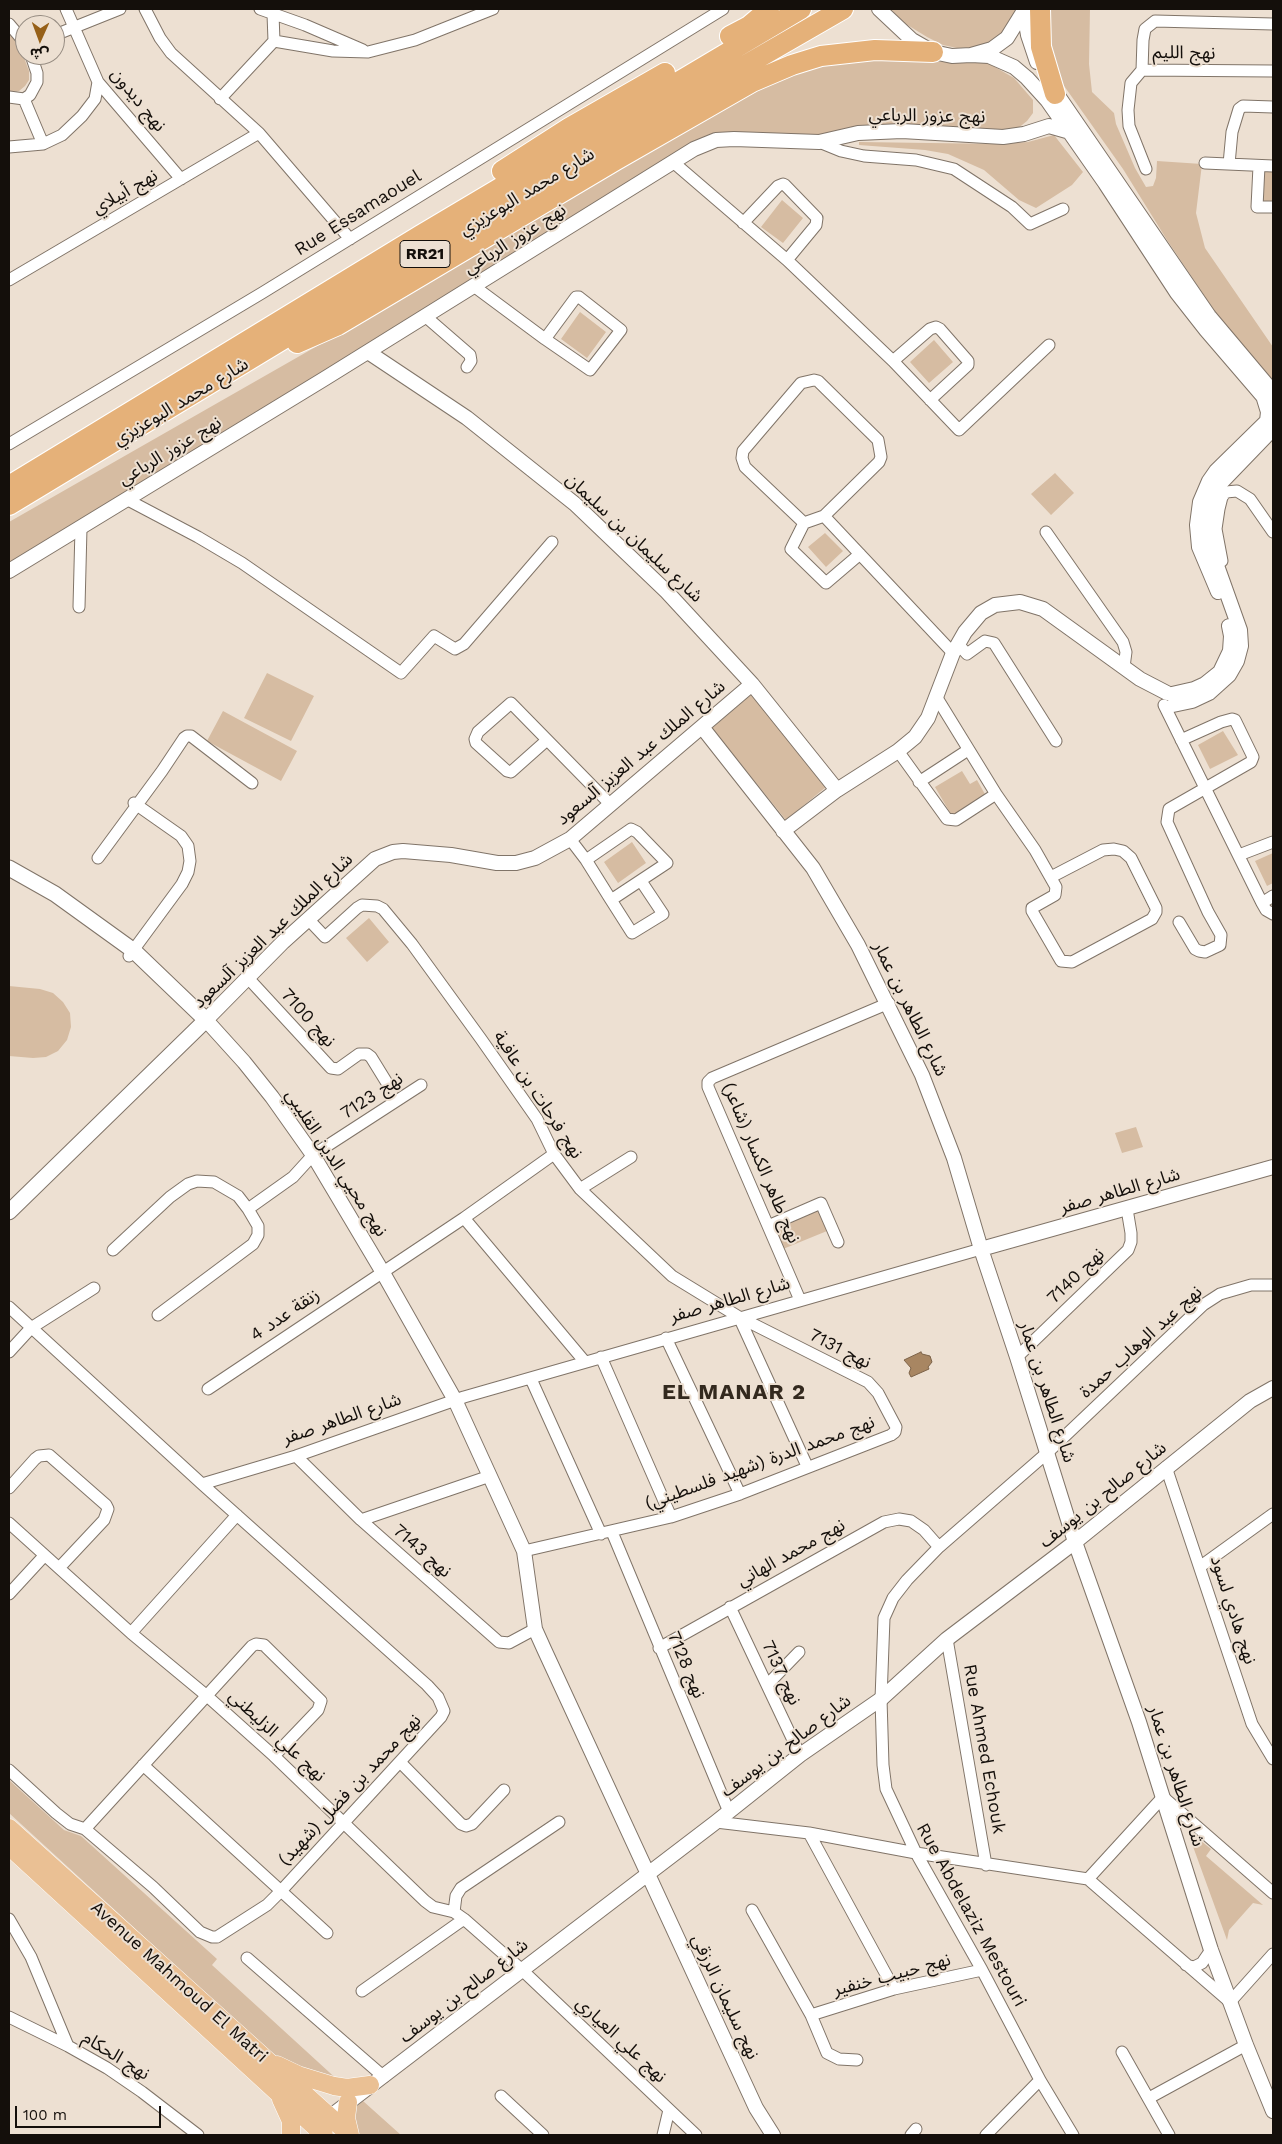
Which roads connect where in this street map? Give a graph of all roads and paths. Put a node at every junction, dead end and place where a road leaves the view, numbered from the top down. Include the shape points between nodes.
1 (66, 9) edge
2 (120, 9) edge
3 (145, 9) edge
4 (260, 9) edge
5 (493, 9) edge
6 (723, 9) edge
7 (769, 9) edge
8 (802, 9) edge
9 (843, 9) edge
10 (879, 9) edge
11 (1030, 10) edge
12 (273, 14) junction
13 (1273, 24) edge
14 (74, 26) junction
15 (65, 30) edge
16 (274, 41) junction
17 (368, 52) junction
18 (933, 52) junction
19 (971, 55) junction
20 (35, 65) edge
21 (1142, 70) junction
22 (1273, 71) edge
23 (98, 82) junction
24 (9, 97) edge
25 (1051, 97) junction
26 (24, 99) junction
27 (220, 99) junction
28 (1273, 107) edge
29 (1035, 130) junction
30 (1070, 132) junction
31 (259, 134) junction
32 (819, 142) junction
33 (43, 144) junction
34 (9, 147) edge
35 (673, 162) junction
36 (1205, 163) dead end
37 (1229, 164) junction
38 (1259, 166) junction
39 (1273, 166) edge
40 (1146, 169) dead end
41 (181, 179) junction
42 (1273, 207) edge
43 (1063, 210) dead end
44 (743, 223) junction
45 (421, 235) junction
46 (350, 239) junction
47 (786, 260) junction
48 (10, 277) edge
49 (475, 286) junction
50 (425, 316) junction
51 (545, 339) junction
52 (1049, 346) dead end
53 (266, 351) junction
54 (368, 352) junction
55 (893, 361) junction
56 (467, 367) dead end
57 (1268, 389) edge
58 (930, 400) junction
59 (1273, 408) edge
60 (1273, 429) edge
61 (9, 444) edge
62 (9, 486) edge
63 (126, 500) junction
64 (9, 505) edge
65 (824, 516) junction
66 (1207, 522) junction
67 (804, 523) junction
68 (81, 528) junction
69 (1046, 532) dead end
70 (1273, 532) edge
71 (552, 542) dead end
72 (860, 554) junction
73 (9, 571) edge
74 (1221, 600) junction
75 (79, 607) dead end
76 (1240, 630) junction
77 (956, 649) junction
78 (1124, 667) junction
79 (752, 684) junction
80 (937, 698) junction
81 (1167, 700) junction
82 (702, 727) junction
83 (547, 740) junction
84 (1181, 740) junction
85 (1056, 741) dead end
86 (968, 750) junction
87 (898, 751) junction
88 (919, 782) junction
89 (252, 783) dead end
90 (1206, 787) junction
91 (837, 790) junction
92 (996, 794) junction
93 (135, 804) junction
94 (610, 804) junction
95 (783, 831) junction
96 (570, 839) junction
97 (1273, 842) edge
98 (1240, 855) junction
99 (98, 858) dead end
100 (586, 860) junction
101 (9, 868) edge
102 (9, 877) edge
103 (1051, 877) junction
104 (642, 881) junction
105 (1273, 896) edge
106 (611, 900) junction
107 (1262, 903) junction
108 (1273, 914) edge
109 (308, 919) junction
110 (1178, 922) dead end
111 (131, 953) junction
112 (248, 978) junction
113 (888, 1003) junction
114 (206, 1020) junction
115 (387, 1082) dead end
116 (421, 1085) dead end
117 (554, 1154) junction
118 (313, 1155) junction
119 (630, 1156) dead end
120 (1273, 1167) edge
121 (580, 1189) junction
122 (248, 1209) junction
123 (1127, 1209) junction
124 (9, 1212) edge
125 (464, 1218) junction
126 (768, 1226) junction
127 (838, 1242) dead end
128 (980, 1249) junction
129 (113, 1250) dead end
130 (382, 1271) junction
131 (1273, 1285) edge
132 (94, 1288) dead end
133 (800, 1300) junction
134 (9, 1307) edge
135 (158, 1315) dead end
136 (739, 1317) junction
137 (31, 1328) junction
138 (666, 1338) junction
139 (9, 1352) edge
140 (1017, 1357) junction
141 (601, 1358) junction
142 (586, 1362) junction
143 (532, 1378) junction
144 (1273, 1388) edge
145 (208, 1389) dead end
146 (454, 1400) junction
147 (891, 1435) joint
148 (1047, 1453) junction
149 (296, 1456) junction
150 (807, 1466) junction
151 (1166, 1468) junction
152 (490, 1476) junction
153 (202, 1484) junction
154 (9, 1488) edge
155 (740, 1494) junction
156 (237, 1515) junction
157 (1273, 1515) edge
158 (671, 1517) junction
159 (361, 1520) junction
160 (9, 1523) edge
161 (606, 1533) junction
162 (1075, 1542) junction
163 (939, 1547) junction
164 (524, 1551) junction
165 (44, 1556) junction
166 (1200, 1566) junction
167 (59, 1568) junction
168 (9, 1594) edge
169 (730, 1607) junction
170 (536, 1629) junction
171 (131, 1633) junction
172 (948, 1639) junction
173 (659, 1648) junction
174 (799, 1652) dead end
175 (767, 1684) junction
176 (207, 1696) junction
177 (881, 1699) junction
178 (800, 1755) junction
179 (274, 1756) junction
180 (1273, 1759) edge
181 (400, 1762) junction
182 (143, 1765) junction
183 (9, 1770) edge
184 (504, 1790) dead end
185 (1163, 1797) junction
186 (729, 1812) junction
187 (343, 1821) junction
188 (559, 1822) dead end
189 (716, 1822) junction
190 (9, 1828) edge
191 (85, 1829) junction
192 (809, 1834) junction
193 (9, 1846) edge
194 (916, 1853) junction
195 (986, 1865) junction
196 (647, 1873) junction
197 (1088, 1879) junction
198 (280, 1892) junction
199 (1273, 1893) edge
200 (752, 1910) dead end
201 (459, 1916) junction
202 (9, 1919) edge
203 (327, 1933) dead end
204 (1211, 1950) junction
205 (1273, 1954) edge
206 (247, 1958) dead end
207 (1186, 1966) junction
208 (522, 1970) junction
209 (982, 1970) junction
210 (894, 1989) junction
211 (362, 1992) dead end
212 (1230, 2002) junction
213 (811, 2015) junction
214 (9, 2017) edge
215 (1246, 2045) junction
216 (68, 2046) junction
217 (1122, 2052) dead end
218 (261, 2056) junction
219 (857, 2060) dead end
220 (1040, 2080) junction
221 (377, 2081) junction
222 (278, 2092) junction
223 (501, 2096) dead end
224 (1149, 2098) junction
225 (348, 2102) junction
226 (669, 2110) junction
227 (1273, 2111) edge
228 (320, 2129) edge
229 (198, 2135) edge
230 (291, 2135) edge
231 (350, 2135) edge
232 (543, 2135) edge
233 (663, 2135) edge
234 (696, 2135) edge
235 (773, 2135) edge
236 (986, 2135) edge
237 (1073, 2135) edge
238 (1169, 2135) edge

1 - 14 street, نهج ديدون
2 - 14 street
3 - 27 street via 171,53
4 - 12 street
5 - 17 street via 415,40
6 - 46 street, Rue Essamaouel
7 - 45 highway via 749,26 569,128 449,205
8 - 45 highway, شارع محمد البوعزيزي / RR21
9 - 53 highway, شارع محمد البوعزيزي / RR21 via 600,148
10 - 18 street via 912,40
11 - 19 street via 1007,38 992,49
11 - 25 highway
12 - 16 street
12 - 17 street
13 - 21 street via 1155,21 1145,29
14 - 15 street
14 - 23 street, نهج ديدون
16 - 17 street via 333,51
16 - 27 street
18 - 19 street
18 - 53 highway via 875,50 821,56 752,82 338,325 303,341
19 - 25 street via 989,56 1014,67
20 - 26 street via 37,82
21 - 22 street, نهج الليم
21 - 40 street, نهج الليم via 1131,82 1128,110 1129,126
23 - 33 street via 95,99 82,116 62,135
23 - 41 street, نهج ديدون
24 - 26 street
25 - 29 street
25 - 30 street
25 - 57 street via 1209,316
26 - 33 street
27 - 31 street
28 - 37 street via 1244,106 1239,109 1232,132
29 - 30 street, نهج عزوز الرباعي via 1049,126
29 - 32 street, نهج عزوز الرباعي via 1004,137 876,132
30 - 57 street via 1177,293
31 - 41 street, نهج أبيلاي
31 - 46 street
32 - 35 street, نهج عزوز الرباعي via 716,140
32 - 43 street via 864,156 916,160 954,169 1012,207 1030,224
33 - 34 street
35 - 44 street
35 - 49 street, نهج عزوز الرباعي
36 - 37 street
37 - 38 street
38 - 39 street
38 - 42 street via 1257,207
41 - 48 street, نهج أبيلاي
44 - 47 street
44 - 47 street via 778,186 785,185 818,218 816,225
45 - 62 highway, شارع محمد البوعزيزي / RR21
46 - 61 street, Rue Essamaouel
47 - 55 street
49 - 50 street, نهج عزوز الرباعي
49 - 51 street
50 - 54 street, نهج عزوز الرباعي
50 - 56 street via 470,355
51 - 51 street via 591,370 621,330 576,297
52 - 58 street via 959,430
53 - 64 highway, شارع محمد البوعزيزي / RR21
54 - 63 street, نهج عزوز الرباعي
54 - 79 street, شارع سليمان بن سليمان via 466,418 575,504 667,592
55 - 58 street
55 - 58 street via 930,329 940,329 969,363
57 - 59 street
57 - 74 street via 1267,421 1216,471 1204,492 1198,513 1199,547
60 - 66 street via 1220,484 1211,502
63 - 68 street, نهج عزوز الرباعي
63 - 71 street via 242,563 401,673 434,636 455,649 464,644
65 - 67 street
65 - 67 street via 879,462 880,445 818,381 809,380 801,383 743,451 742,458 745,468
65 - 72 street
66 - 74 street via 1204,539
66 - 76 street via 1210,546
67 - 72 street via 790,549 822,581 828,583
68 - 73 street, نهج عزوز الرباعي
68 - 75 street
69 - 78 street via 1123,642
70 - 76 street via 1260,511 1244,495 1233,490 1224,494 1217,517 1216,540 1239,611
72 - 77 street
74 - 81 street via 1232,636 1224,665 1205,684
76 - 81 street via 1240,654 1229,675 1217,687 1200,698
77 - 78 street via 969,625 981,613 995,605 1020,602 1043,609
77 - 80 street
77 - 85 street via 967,654 985,641 994,643
78 - 81 street
79 - 82 street, شارع الملك عبد العزيز آلسعود
79 - 91 street, شارع سليمان بن سليمان
80 - 86 street
80 - 87 street via 915,737
81 - 84 street
82 - 94 street, شارع الملك عبد العزيز آلسعود
82 - 95 street, شارع الطاهر بن عمار
83 - 83 street via 511,772 475,739 478,732 511,703
83 - 94 street
84 - 90 street
84 - 90 street via 1221,722 1235,720 1250,749 1251,762
86 - 88 street
86 - 92 street
87 - 88 street
87 - 91 street
88 - 92 street via 951,821
89 - 93 street via 187,736
90 - 98 street
90 - 110 street via 1169,808 1167,822 1221,935 1220,944 1205,952 1195,949
91 - 95 street
92 - 103 street
93 - 99 street
93 - 111 street via 181,836 188,846 190,861 182,884
94 - 96 street, شارع الملك عبد العزيز آلسعود
95 - 113 street, شارع الطاهر بن عمار via 813,868 837,906
96 - 100 street
96 - 109 street, شارع الملك عبد العزيز آلسعود via 535,858 516,863 433,853 393,852 375,859
97 - 98 street
98 - 107 street
100 - 104 street via 627,830 634,829 667,863
100 - 106 street
101 - 111 main road, نهج محيي الدين القليبي via 55,894
102 - 111 main road, نهج محيي الدين القليبي
103 - 103 street via 1056,887 1055,895 1032,911 1061,961 1072,962 1152,919 1156,912 1132,858 1123,851 1103,850
104 - 106 street
104 - 106 street via 663,914 632,933
105 - 107 street
107 - 108 street
109 - 112 street, شارع الملك عبد العزيز آلسعود
109 - 117 street, نهج فرحات بن عافية via 325,937 362,905 377,906 387,913 529,1106
111 - 114 main road, نهج محيي الدين القليبي
112 - 114 street, شارع الملك عبد العزيز آلسعود
112 - 115 street, نهج 7100 via 331,1068 338,1069 359,1054 367,1054
113 - 126 street, نهج طاهر الكسار (شاعر) via 708,1082
113 - 128 street, شارع الطاهر بن عمار via 922,1075 954,1158
114 - 118 street, نهج محيي الدين القليبي via 244,1062
114 - 124 main road, شارع الملك عبد العزيز آلسعود
116 - 118 street, نهج 7123
117 - 121 street, نهج فرحات بن عافية
117 - 125 street, زنقة عدد 4
118 - 122 street, نهج 7123 via 293,1176
118 - 130 street, نهج محيي الدين القليبي
119 - 121 street
120 - 123 street, شارع الطاهر صفر
121 - 136 street, نهج فرحات بن عافية via 672,1276
122 - 129 street via 238,1196 214,1182 206,1180 188,1184
122 - 135 street via 258,1226 253,1244
123 - 128 street, شارع الطاهر صفر
123 - 140 street, نهج 7140 via 1131,1233 1128,1250
125 - 130 street, زنقة عدد 4
125 - 142 street
126 - 127 street via 822,1203
126 - 133 street, نهج طاهر الكسار (شاعر)
128 - 133 street, شارع الطاهر صفر
128 - 140 street, شارع الطاهر بن عمار
130 - 145 street, زنقة عدد 4
130 - 146 street, نهج محيي الدين القليبي
131 - 148 street, نهج عبد الوهاب حمدة via 1250,1285 1220,1294 1203,1305
132 - 137 street
133 - 136 street, شارع الطاهر صفر
134 - 137 street
136 - 138 street, شارع الطاهر صفر
136 - 147 street, نهج 7131 via 868,1382 895,1424 896,1432
136 - 150 street
137 - 139 street
137 - 153 street
138 - 141 street, شارع الطاهر صفر
138 - 155 street
140 - 148 street, شارع الطاهر بن عمار
141 - 142 street, شارع الطاهر صفر
141 - 158 street
142 - 143 street, شارع الطاهر صفر
143 - 146 street, شارع الطاهر صفر
143 - 161 street, نهج 7128
144 - 151 street, شارع صالح بن يوسف via 1250,1401
146 - 149 street, شارع الطاهر صفر
146 - 152 street, نهج محيي الدين القليبي
147 - 150 street, نهج محمد الدرة (شهيد فلسطيني)
148 - 162 street, شارع الطاهر بن عمار
148 - 163 street, نهج عبد الوهاب حمدة
149 - 153 street, شارع الطاهر صفر
149 - 159 street, نهج 7143
150 - 155 street, نهج محمد الدرة (شهيد فلسطيني)
151 - 162 street, شارع صالح بن يوسف
151 - 166 street, نهج هادي لسود
152 - 159 street
152 - 164 street, نهج محيي الدين القليبي
153 - 156 street
154 - 167 street via 39,1456 49,1455 106,1505 104,1520
155 - 158 street, نهج محمد الدرة (شهيد فلسطيني)
156 - 171 street
156 - 181 street, نهج محمد بن فضل (شهيد) via 438,1696 444,1711 441,1717
157 - 166 street
158 - 161 street, نهج محمد الدرة (شهيد فلسطيني)
159 - 170 street, نهج 7143 via 499,1642 509,1643
160 - 165 street, نهج علي الزليطني
161 - 164 street, نهج محمد الدرة (شهيد فلسطيني)
161 - 173 street, نهج 7128
162 - 172 street, شارع صالح بن يوسف
162 - 185 street, شارع الطاهر بن عمار
163 - 169 street, نهج محمد الهاني via 924,1530 911,1522 899,1519 884,1522
163 - 177 street, Rue Abdelaziz Mestouri via 893,1598 884,1618
164 - 170 street, نهج سليمان الرزقي
165 - 167 street, نهج علي الزليطني
165 - 168 street
166 - 180 street, نهج هادي لسود via 1252,1724
167 - 171 street, نهج علي الزليطني
169 - 173 street, نهج محمد الهاني
169 - 175 street, نهج 7137
170 - 196 street, نهج سليمان الرزقي
171 - 176 street, نهج علي الزليطني
172 - 177 street, شارع صالح بن يوسف
172 - 195 street, Rue Ahmed Echouk
173 - 186 street, نهج 7128
174 - 175 street
175 - 178 street, نهج 7137
176 - 179 street, نهج علي الزليطني
176 - 179 street via 252,1646 264,1645 321,1701 318,1710
176 - 182 street
177 - 178 street, شارع صالح بن يوسف
177 - 194 street, Rue Abdelaziz Mestouri via 886,1789
178 - 186 street, شارع صالح بن يوسف
179 - 187 street, نهج علي الزليطني
181 - 184 street via 466,1826 472,1824
181 - 187 street, نهج محمد بن فضل (شهيد)
182 - 191 street
182 - 198 street
183 - 191 street, نهج محمد بن فضل (شهيد) via 70,1824
185 - 197 street
185 - 199 street
185 - 204 street, شارع الطاهر بن عمار
186 - 189 street, شارع صالح بن يوسف
187 - 198 street, نهج محمد بن فضل (شهيد)
187 - 201 street, نهج علي الزليطني via 425,1901
188 - 201 street via 461,1888 456,1896
189 - 192 street
189 - 196 street, شارع صالح بن يوسف
190 - 218 highway, Avenue Mahmoud El Matri
191 - 198 street, نهج محمد بن فضل (شهيد) via 205,1935 216,1937 267,1905
192 - 194 street
192 - 210 street
193 - 222 highway, Avenue Mahmoud El Matri
194 - 195 street
194 - 209 street, Rue Abdelaziz Mestouri
195 - 197 street
196 - 208 street, شارع صالح بن يوسف
196 - 235 street, نهج سليمان الرزقي via 756,2108
197 - 207 street
198 - 203 street
200 - 213 street
201 - 208 street, نهج علي الزليطني
201 - 211 street
202 - 216 street via 31,1957
204 - 207 street via 1202,1963
204 - 212 street, شارع الطاهر بن عمار
205 - 212 street
206 - 221 street
207 - 212 street
208 - 221 street, شارع صالح بن يوسف
208 - 226 street, نهج علي العياري
209 - 210 street, نهج حبيب خنفير
209 - 220 street, Rue Abdelaziz Mestouri
210 - 213 street, نهج حبيب خنفير
212 - 215 street, شارع الطاهر بن عمار
213 - 219 street via 828,2053 839,2060
214 - 216 street, نهج الحكام
215 - 224 street
215 - 227 street, شارع الطاهر بن عمار
216 - 229 street, نهج الحكام via 135,2087
217 - 224 street
218 - 221 highway via 298,2074 334,2086 347,2088
218 - 228 highway, Avenue Mahmoud El Matri
220 - 236 street
220 - 237 street, Rue Abdelaziz Mestouri
221 - 225 street, شارع صالح بن يوسف
222 - 228 highway, Avenue Mahmoud El Matri
222 - 230 highway via 291,2121
223 - 232 street
224 - 238 street
225 - 228 street, شارع صالح بن يوسف
225 - 231 highway via 346,2118
226 - 233 street
226 - 234 street, نهج علي العياري
228 - 231 highway, Avenue Mahmoud El Matri

